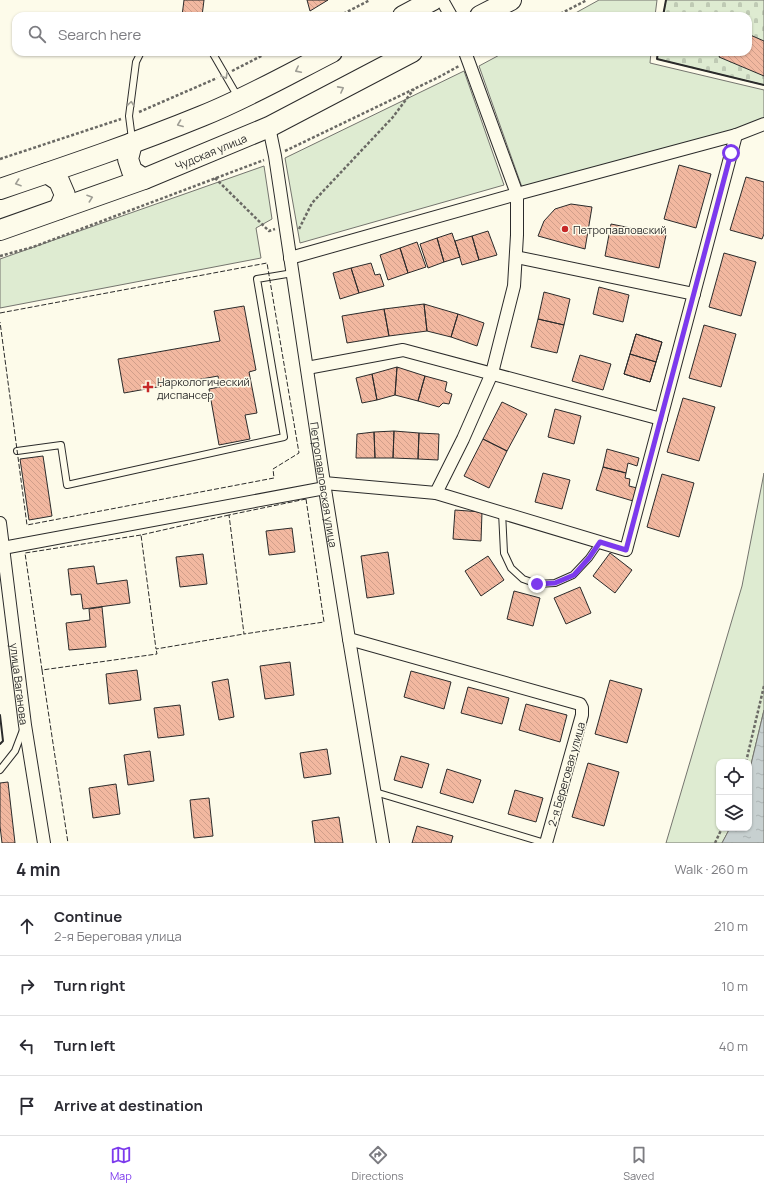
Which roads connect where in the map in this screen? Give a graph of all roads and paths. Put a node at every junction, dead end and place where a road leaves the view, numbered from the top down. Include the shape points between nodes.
1 (370, 0) edge
2 (433, 0) edge
3 (442, 0) edge
4 (511, 0) edge
5 (587, 0) edge
6 (347, 12) edge
7 (410, 12) edge
8 (449, 12) edge
9 (488, 12) edge
10 (564, 12) edge
11 (139, 56) edge
12 (214, 56) edge
13 (324, 56) edge
14 (404, 56) edge
15 (467, 56) edge
16 (415, 88) junction
17 (239, 100) junction
18 (764, 124) edge
19 (269, 126) junction
20 (736, 135) junction
21 (132, 143) junction
22 (275, 156) junction
23 (47, 173) junction
24 (215, 178) junction
25 (144, 179) junction
26 (0, 189) edge
27 (517, 194) junction
28 (59, 209) junction
29 (286, 226) junction
30 (0, 230) edge
31 (290, 254) junction
32 (0, 256) edge
33 (516, 257) junction
34 (293, 273) junction
35 (694, 294) junction
36 (307, 368) junction
37 (492, 374) junction
38 (661, 419) junction
39 (17, 451) dead end
40 (325, 486) junction
41 (436, 493) junction
42 (502, 512) junction
43 (0, 523) edge
44 (600, 542) junction
45 (3, 548) junction
46 (349, 639) junction
47 (764, 686) edge
48 (25, 725) junction
49 (747, 759) edge
50 (0, 770) edge
51 (375, 792) junction
52 (721, 831) edge
53 (44, 843) edge
54 (384, 843) edge
55 (545, 843) edge
56 (715, 843) edge

1 - 6 path
2 - 7 highway
3 - 8 street
4 - 9 highway
5 - 10 path
21 -> 11 lane via 129,116
12 -> 17 lane
13 -> 17 highway
19 -> 14 highway, Чудская улица
15 - 16 path
15 - 27 street
16 - 22 path
16 - 31 path via 393,117 312,203
17 -> 21 highway
18 - 20 street
19 - 22 street, Петропавловская улица
19 - 25 highway, Чудская улица
20 - 27 street
20 - 35 street
21 - 23 highway
21 - 25 highway via 128,159 132,171
22 - 24 path
22 - 29 street, Петропавловская улица
23 -> 26 highway
23 - 28 highway via 59,181 65,195
24 - 29 path via 269,231
24 - 32 path via 33,247
28 -> 25 highway, Чудская улица
27 - 31 street
27 - 33 street
28 - 30 highway, Чудская улица
29 - 31 street, Петропавловская улица
31 - 34 street, Петропавловская улица
33 - 35 street
33 - 37 street via 514,286
34 - 36 street, Петропавловская улица
34 - 39 lane via 257,279 284,437 67,484 61,445
35 - 38 street
36 - 37 street via 403,350
36 - 40 street, Петропавловская улица
37 - 38 street
37 - 41 street
38 - 44 street via 626,550
40 - 41 street
40 - 45 street
40 - 46 street, Петропавловская улица
41 - 42 street
42 - 44 street
42 - 44 lane via 504,553 511,568 523,578 537,584 555,583 574,575
43 - 45 street, улица Ваганова
45 - 48 street, улица Ваганова
46 - 51 street, Петропавловская улица
46 - 55 street, 2-я Береговая улица via 580,704 582,715
47 - 49 path
48 - 50 lane via 15,751
48 - 53 street, улица Ваганова
51 - 54 street, Петропавловская улица
51 - 55 lane
52 - 56 path

